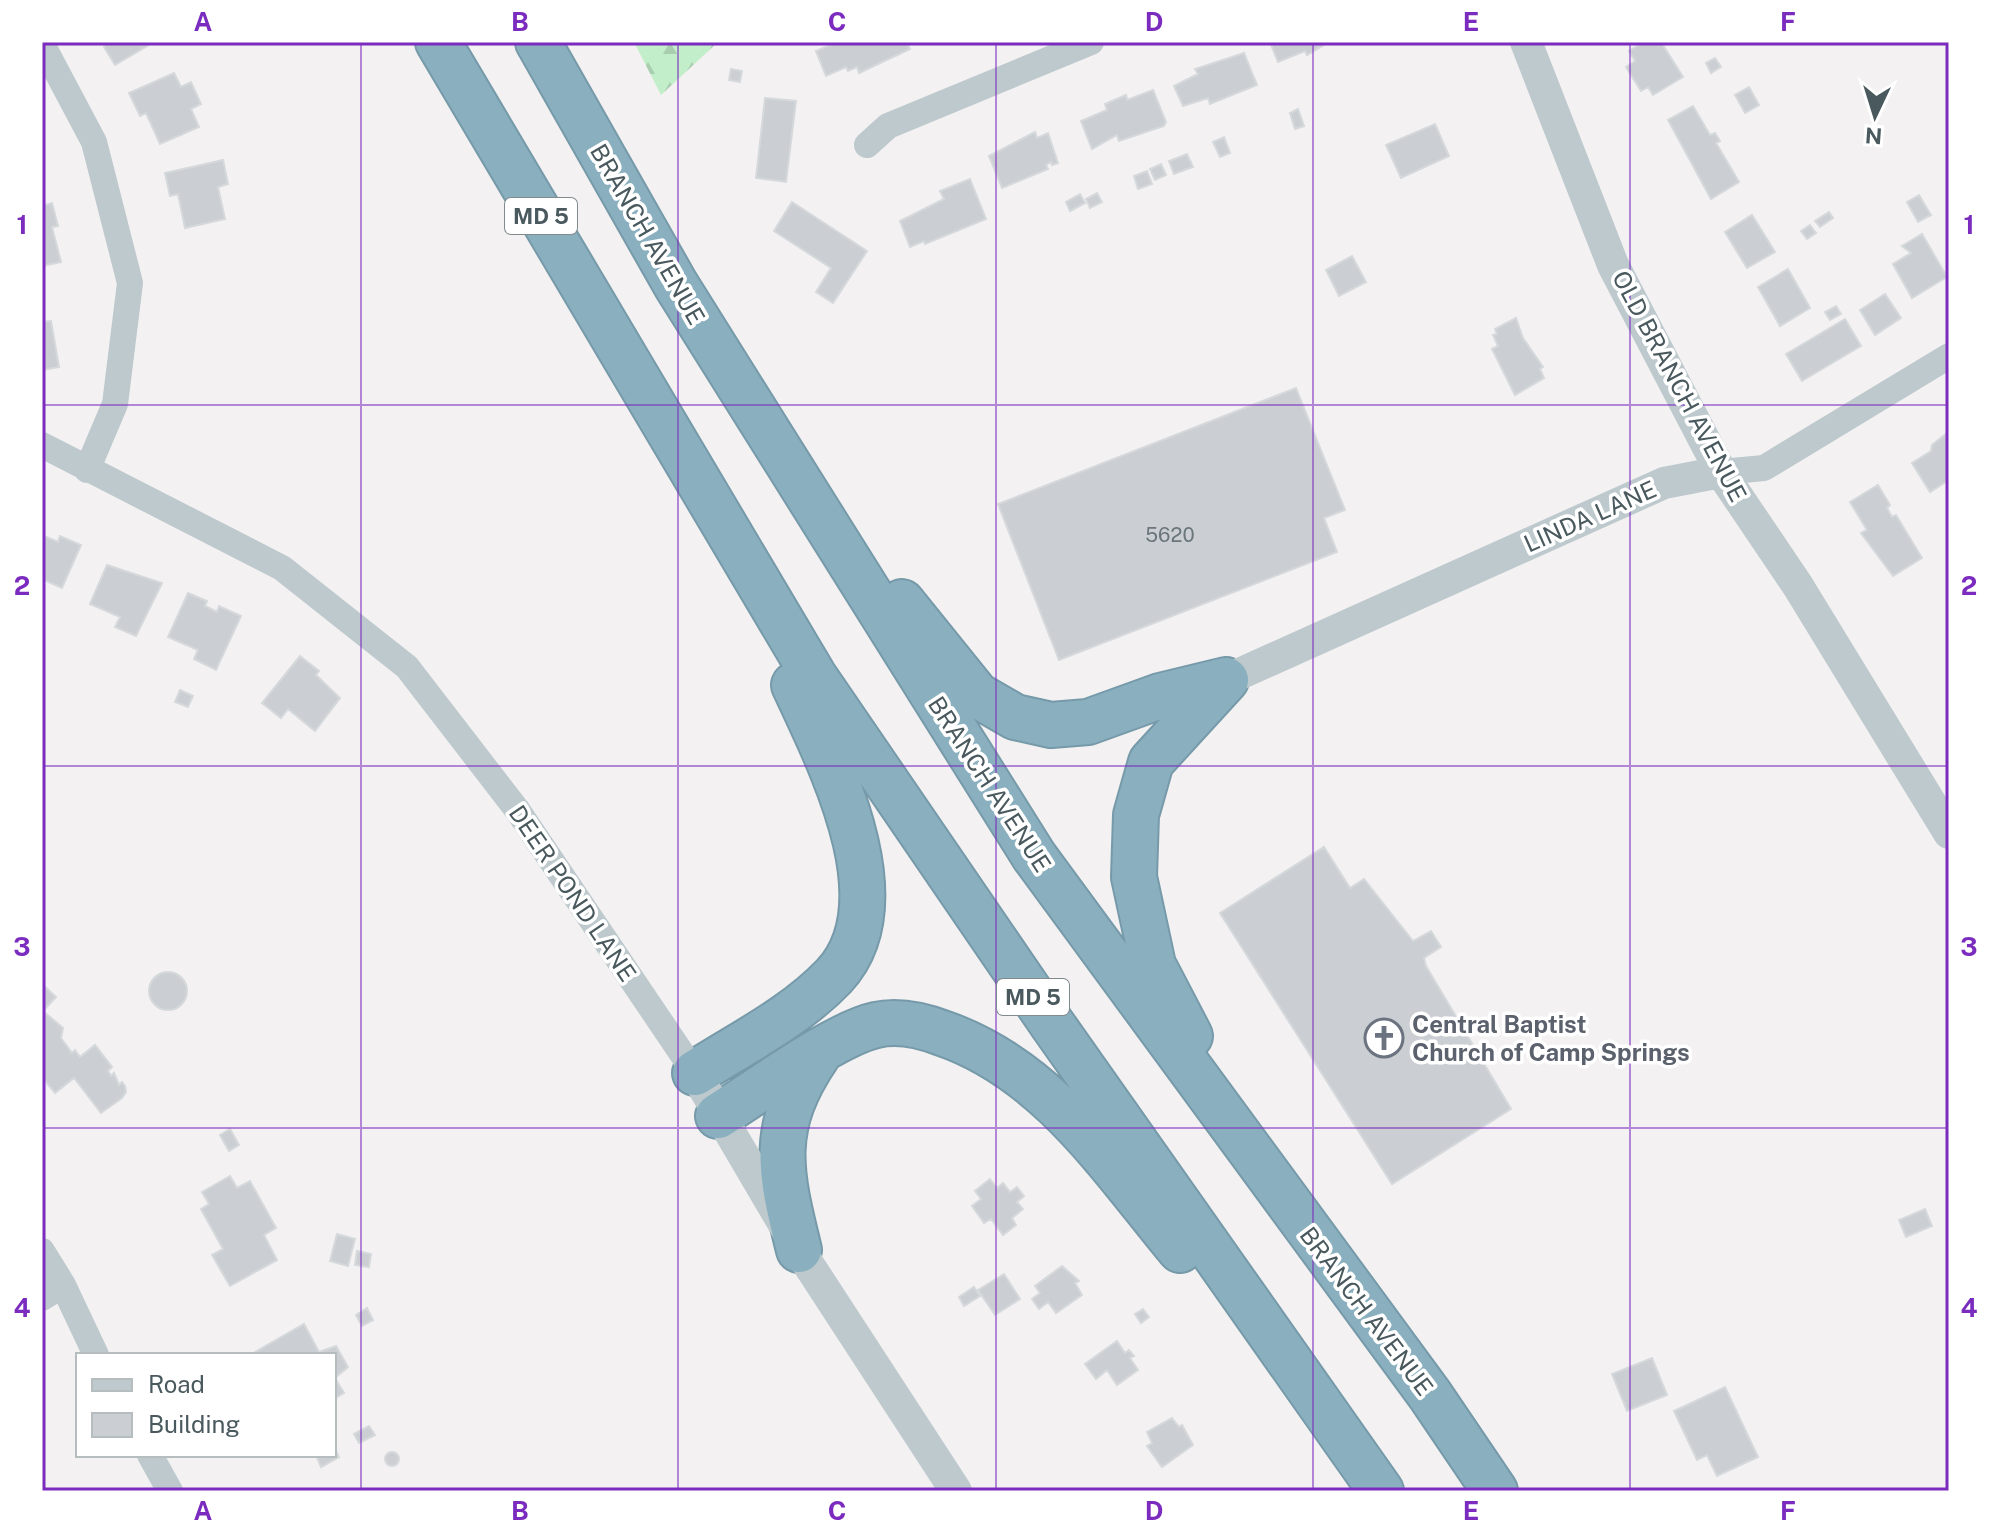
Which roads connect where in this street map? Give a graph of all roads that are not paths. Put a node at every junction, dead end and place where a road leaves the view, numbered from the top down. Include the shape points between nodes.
1 (438, 42) edge
2 (540, 42) edge
3 (1091, 42) edge
4 (1526, 42) edge
5 (42, 44) edge
6 (867, 145) dead end
7 (1949, 356) edge
8 (764, 428) junction
9 (42, 445) edge
10 (87, 470) junction
11 (1721, 472) junction
12 (706, 490) junction
13 (1226, 680) junction
14 (1949, 833) edge
15 (821, 1051) junction
16 (695, 1073) junction
17 (718, 1116) junction
18 (799, 1250) junction
19 (42, 1251) edge
20 (1351, 1290) junction
21 (53, 1292) edge
22 (95, 1353) edge
23 (151, 1457) edge
24 (170, 1491) edge
25 (956, 1491) edge
26 (1380, 1491) edge
27 (1495, 1491) edge

1 - 12 highway, MD 5
2 - 8 highway, BRANCH AVENUE via 676,285
3 - 6 street via 888,126
4 - 11 street, OLD BRANCH AVENUE via 1613,265
5 - 10 street via 94,142 130,283 115,404
7 - 11 street, LINDA LANE via 1764,468
8 - 13 highway via 977,695 1015,717 1051,725 1088,722
8 - 20 highway, BRANCH AVENUE via 1034,856
9 - 10 street, DEER POND LANE
10 - 16 street, DEER POND LANE via 282,568 407,667 518,811
11 - 13 street, LINDA LANE via 1664,483
11 - 14 street, OLD BRANCH AVENUE via 1798,586
12 - 16 highway via 821,743 853,829 862,913 855,942 836,974 800,1008
12 - 26 highway, MD 5 via 814,676 916,829
13 - 20 highway via 1151,762 1136,815 1134,877 1153,965 1191,1038 1339,1251
15 - 17 highway
15 - 18 highway via 795,1093 781,1136
15 - 26 highway via 875,1025 910,1024 990,1051 1018,1073 1061,1107
16 - 17 street, DEER POND LANE
17 - 18 street, DEER POND LANE
18 - 25 street, DEER POND LANE
19 - 21 street
20 - 27 highway, BRANCH AVENUE
21 - 22 street
23 - 24 street

